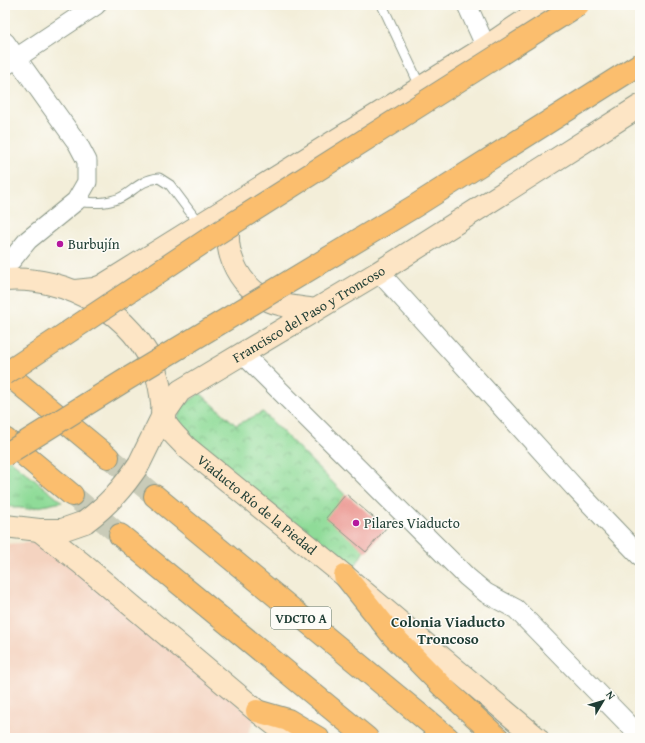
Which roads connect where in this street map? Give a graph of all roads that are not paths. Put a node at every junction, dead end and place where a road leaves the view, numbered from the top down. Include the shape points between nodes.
1 (96, 5) edge
2 (382, 5) edge
3 (467, 5) edge
4 (548, 5) edge
5 (578, 5) edge
6 (5, 42) edge
7 (486, 47) junction
8 (10, 62) edge
9 (640, 64) edge
10 (421, 88) junction
11 (640, 106) edge
12 (76, 201) junction
13 (238, 202) junction
14 (201, 226) junction
15 (5, 268) edge
16 (379, 272) junction
17 (5, 280) edge
18 (75, 291) junction
19 (315, 310) junction
20 (242, 353) junction
21 (5, 373) edge
22 (162, 417) junction
23 (5, 439) edge
24 (5, 455) edge
25 (108, 457) tunnel mouth
26 (72, 495) tunnel mouth
27 (155, 496) tunnel mouth
28 (8, 526) edge
29 (39, 530) junction
30 (120, 535) tunnel mouth
31 (640, 556) edge
32 (345, 576) junction
33 (257, 711) joint
34 (284, 731) edge
35 (640, 736) edge
36 (318, 738) edge
37 (367, 738) edge
38 (448, 738) edge
39 (498, 738) edge
40 (536, 738) edge

1 - 8 street
2 - 10 lane
3 - 7 street
4 - 7 main road
5 - 21 highway, bridge via 210,238
6 - 8 street
7 - 10 main road
8 - 12 street via 78,144 87,161 87,182
9 - 24 highway, bridge via 415,206 126,379
10 - 13 main road
11 - 16 main road, Francisco del Paso y Troncoso
12 - 14 lane via 93,203 115,200 143,181 159,178 170,185
12 - 15 street via 28,240
13 - 14 main road
13 - 19 main road via 229,226 228,239 233,264 239,275 258,295 270,301
14 - 18 main road via 102,286
16 - 19 main road, Francisco del Paso y Troncoso
16 - 31 street via 574,488
17 - 18 main road via 46,282
18 - 22 main road via 112,314 139,343 156,373
19 - 20 main road, Francisco del Paso y Troncoso
20 - 22 main road, Francisco del Paso y Troncoso via 180,391
20 - 35 street via 467,577 486,593 516,608
21 - 25 highway
22 - 29 main road, Francisco del Paso y Troncoso, bridge via 139,464 124,487 104,508 85,522 62,530
22 - 32 main road, Viaducto Río de la Piedad via 186,447
23 - 26 highway
27 - 38 highway, VDCTO A
28 - 29 main road, Francisco del Paso y Troncoso
29 - 33 main road
30 - 37 highway
32 - 39 highway via 393,636
32 - 40 main road, Viaducto Río de la Piedad
33 - 34 highway
34 - 36 highway

